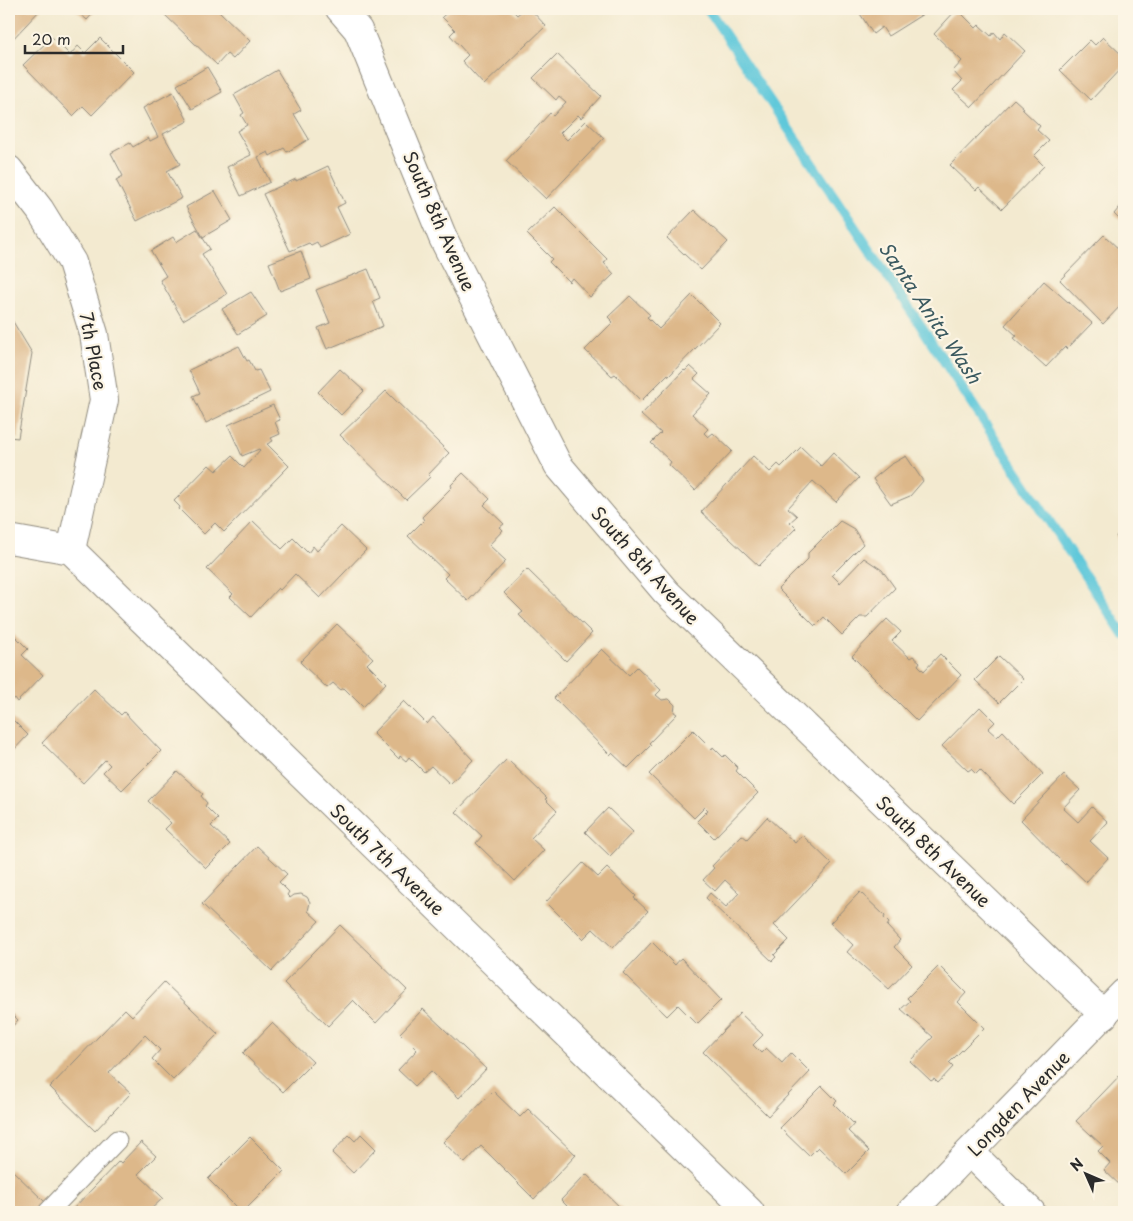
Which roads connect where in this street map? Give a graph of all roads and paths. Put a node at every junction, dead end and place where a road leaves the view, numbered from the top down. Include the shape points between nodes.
1 (340, 9) edge
2 (9, 170) edge
3 (9, 539) edge
4 (71, 550) junction
5 (1124, 994) edge
6 (1104, 1015) junction
7 (117, 1140) dead end
8 (970, 1152) junction
9 (48, 1212) edge
10 (750, 1212) edge
11 (911, 1212) edge
12 (1031, 1212) edge

1 - 6 street, South 8th Avenue via 358,30 444,238 558,465 666,592
2 - 4 street, 7th Place via 40,210 72,262 94,334 104,400
3 - 4 street
4 - 10 street, South 7th Avenue
5 - 6 street, Longden Avenue
6 - 8 street, Longden Avenue
7 - 9 lane
8 - 11 street, Longden Avenue
8 - 12 street

